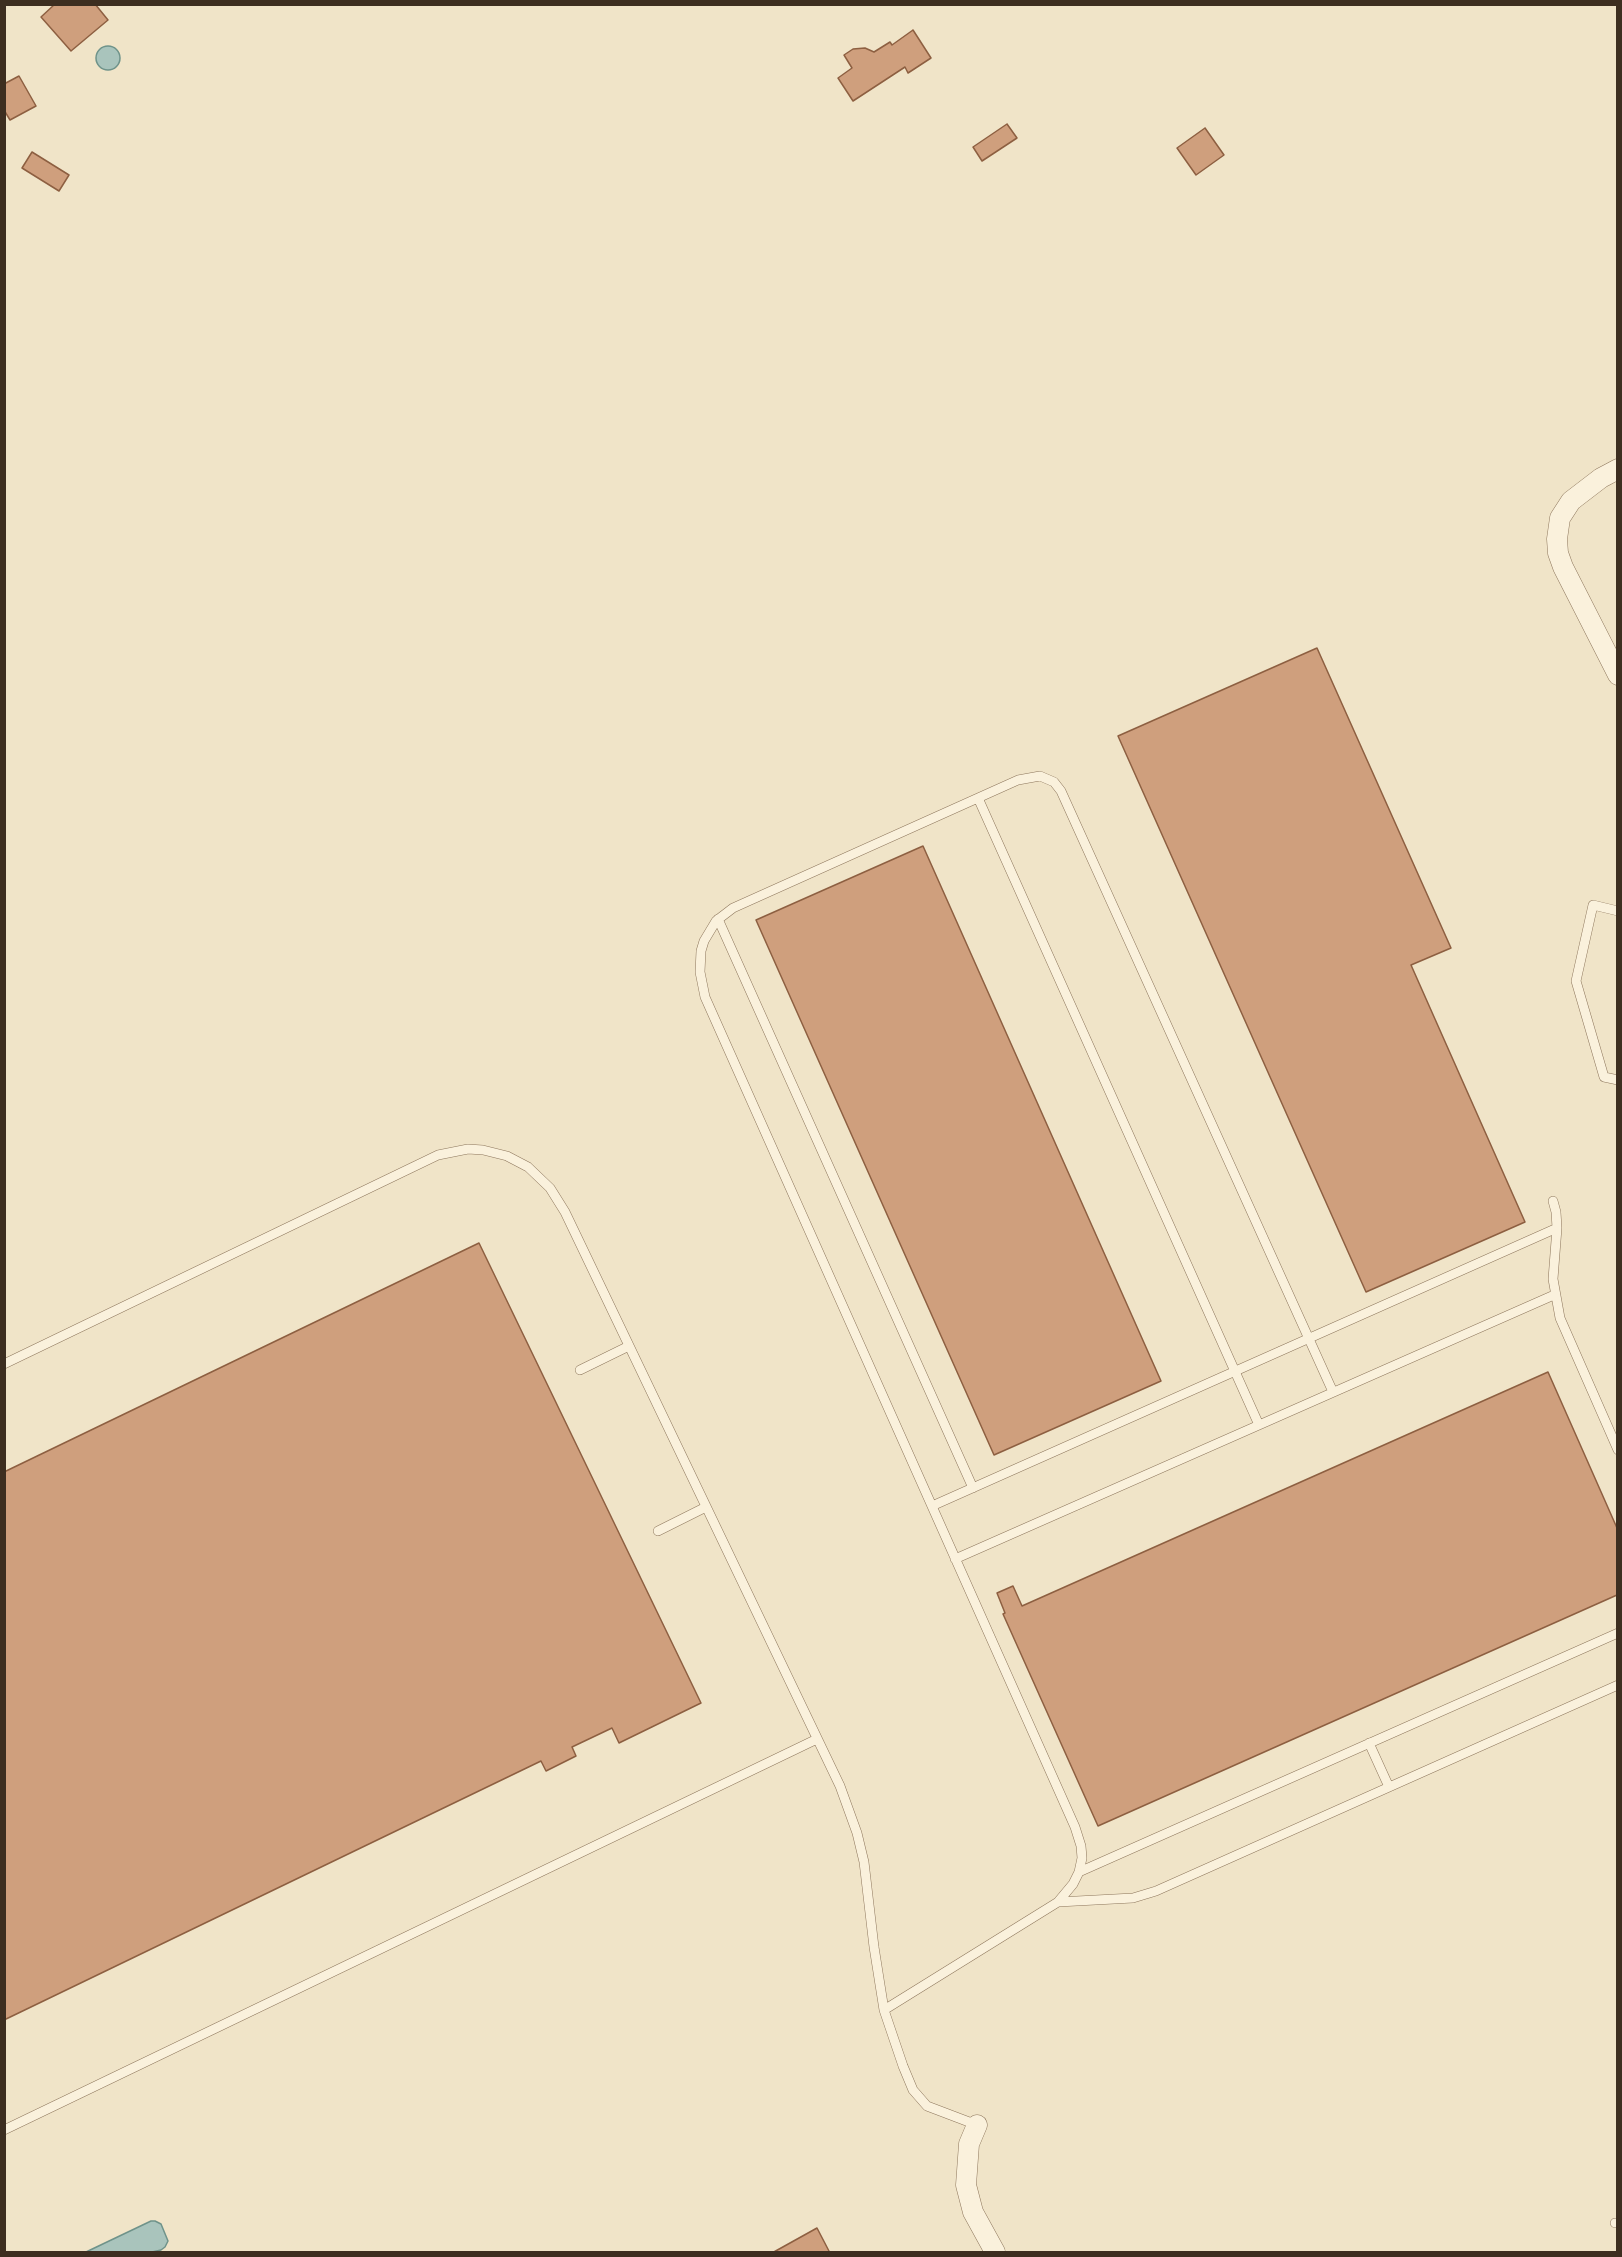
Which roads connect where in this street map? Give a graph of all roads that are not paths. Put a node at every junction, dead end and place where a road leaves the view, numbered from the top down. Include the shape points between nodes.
1 (1617, 469) edge
2 (1617, 675) edge
3 (978, 798) junction
4 (1617, 911) edge
5 (718, 919) junction
6 (1617, 1080) edge
7 (1553, 1201) dead end
8 (1557, 1228) junction
9 (1554, 1294) junction
10 (1309, 1338) junction
11 (629, 1346) junction
12 (4, 1364) edge
13 (580, 1370) dead end
14 (1235, 1371) junction
15 (1333, 1392) junction
16 (1259, 1425) junction
17 (1617, 1450) edge
18 (973, 1488) junction
19 (932, 1506) junction
20 (706, 1507) junction
21 (658, 1531) dead end
22 (955, 1559) junction
23 (1617, 1632) edge
24 (1617, 1685) edge
25 (817, 1739) junction
26 (1369, 1743) junction
27 (1389, 1787) junction
28 (1079, 1872) junction
29 (1058, 1902) junction
30 (884, 2010) junction
31 (977, 2125) joint
32 (4, 2130) edge
33 (995, 2253) edge

1 - 2 street via 1571,501 1560,518 1557,539 1563,567
3 - 5 lane via 733,908
3 - 10 lane via 1033,776 1047,778 1058,786
3 - 14 lane
4 - 6 lane via 1593,905 1576,981 1604,1077
5 - 18 lane
5 - 19 lane via 701,951 699,972 705,997
7 - 8 lane
8 - 9 lane
8 - 10 lane
9 - 15 lane
9 - 17 lane via 1566,1335
10 - 14 lane
10 - 15 lane
11 - 12 lane via 566,1212 550,1188 519,1162 468,1149 417,1164
11 - 13 lane
11 - 20 lane
14 - 16 lane
14 - 18 lane
15 - 16 lane
16 - 22 lane
18 - 19 lane
19 - 22 lane
20 - 21 lane
20 - 25 lane
22 - 28 lane via 1075,1827 1082,1851
23 - 26 lane
24 - 27 lane
25 - 30 lane via 840,1786 860,1843
25 - 32 lane
26 - 27 lane
26 - 28 lane
27 - 29 lane via 1143,1896
28 - 29 lane
29 - 30 lane
30 - 31 lane via 913,2090 927,2106
31 - 33 street via 969,2144 966,2186 973,2212

